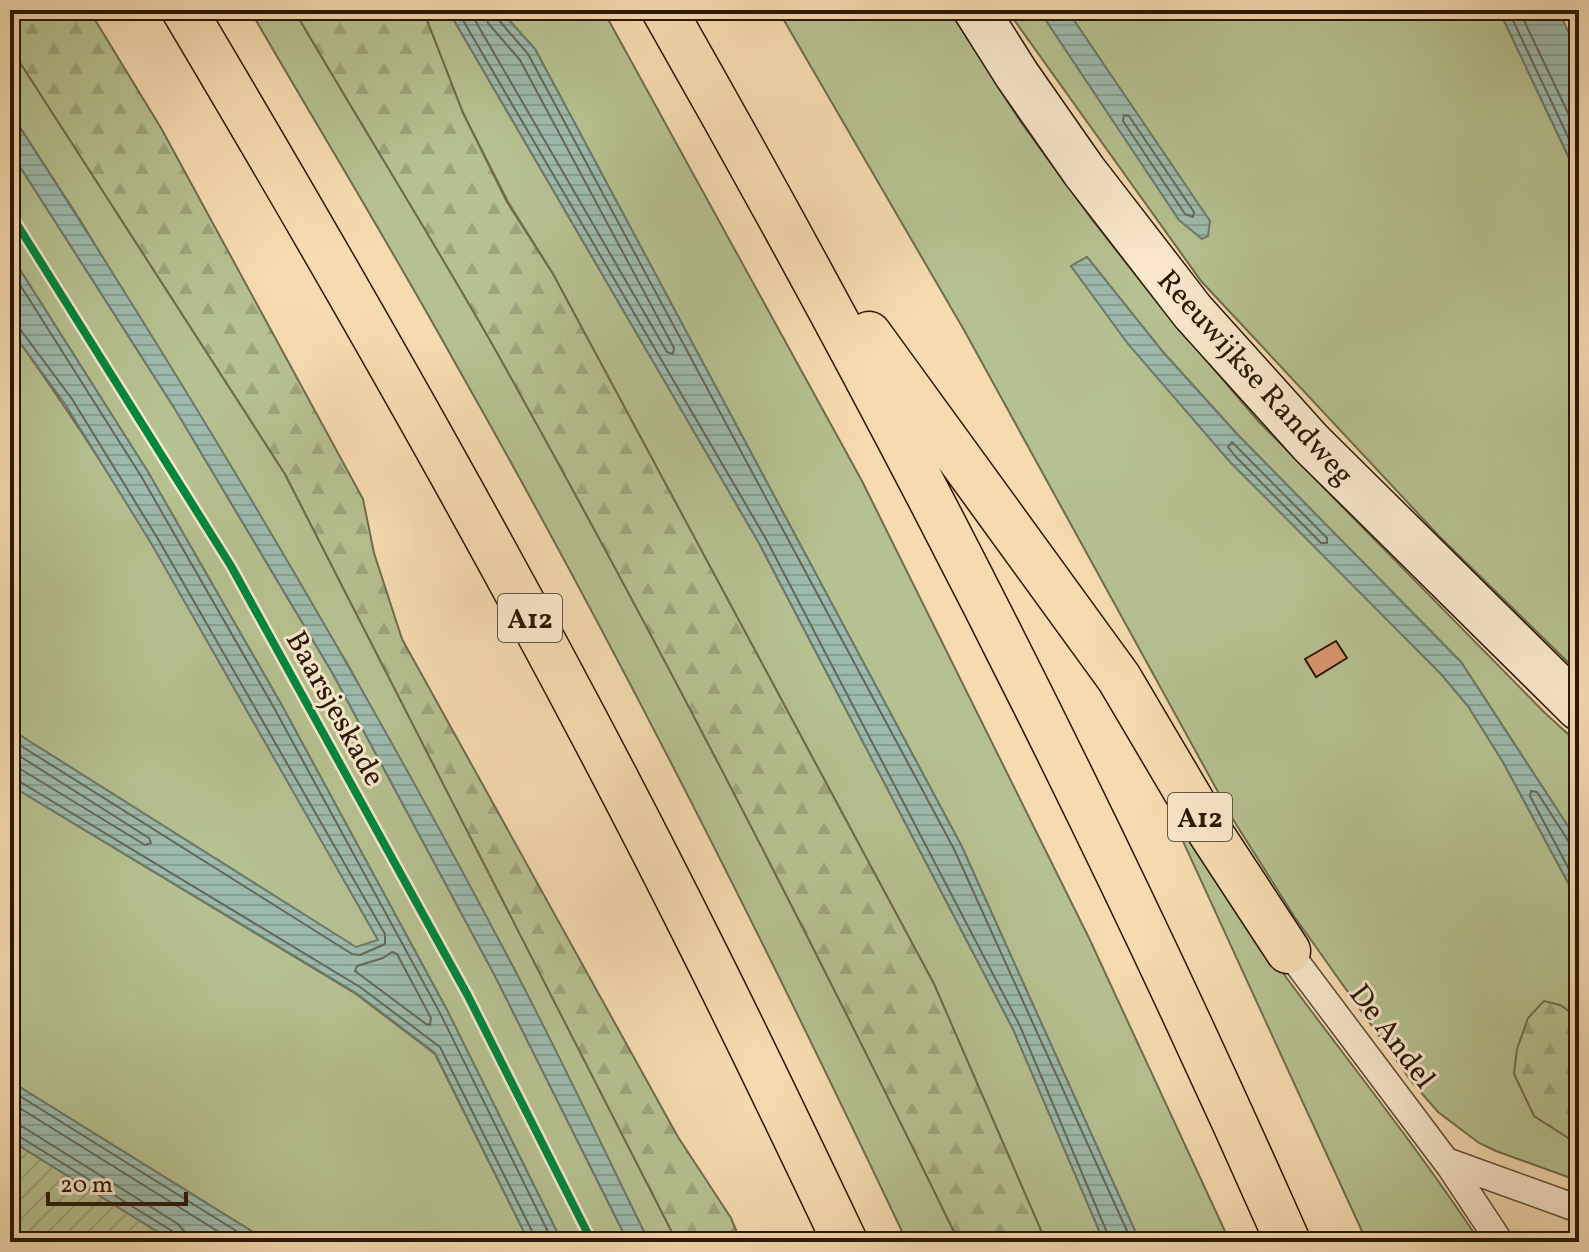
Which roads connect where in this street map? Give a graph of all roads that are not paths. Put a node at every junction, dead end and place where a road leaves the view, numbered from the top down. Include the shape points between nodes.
1 (184, 10) edge
2 (664, 10) edge
3 (976, 10) edge
4 (771, 199) junction
5 (1579, 708) edge
6 (1288, 951) joint
7 (1446, 1161) junction
8 (1579, 1209) edge
9 (845, 1242) edge
10 (1288, 1242) edge
11 (1500, 1242) edge

1 - 9 highway, A12 via 511,583 697,936
2 - 4 highway, A12
3 - 5 main road, Reeuwijkse Randweg via 1084,171 1193,312 1311,443
4 - 6 highway, A12 via 1119,678
4 - 10 highway, A12 via 1058,749
6 - 7 lane, De Andel / A12
7 - 8 lane
7 - 11 lane, De Andel / A12

